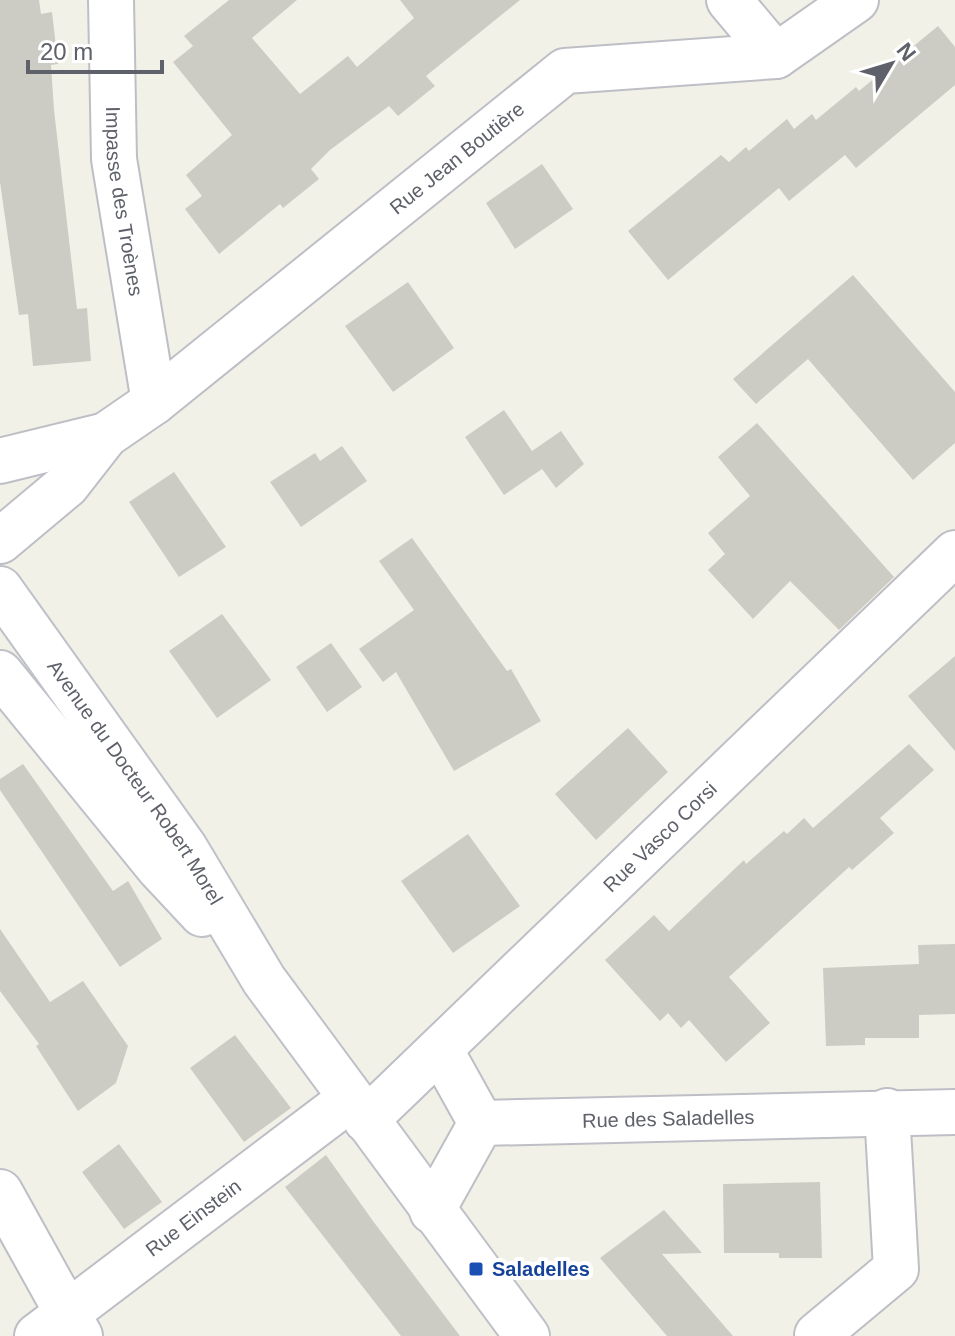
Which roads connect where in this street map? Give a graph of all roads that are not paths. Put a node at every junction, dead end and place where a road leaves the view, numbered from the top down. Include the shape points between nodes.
1 (111, 0) edge
2 (729, 0) edge
3 (856, 0) edge
4 (776, 56) junction
5 (154, 402) junction
6 (106, 435) junction
7 (0, 461) edge
8 (0, 541) edge
9 (955, 553) edge
10 (0, 589) edge
11 (0, 673) edge
12 (264, 980) junction
13 (441, 1051) junction
14 (358, 1109) junction
15 (887, 1111) junction
16 (955, 1112) edge
17 (481, 1123) junction
18 (0, 1192) edge
19 (432, 1211) junction
20 (61, 1328) edge
21 (817, 1335) edge
22 (527, 1336) edge

1 - 5 street, Impasse des Troènes via 114,159
2 - 4 street
3 - 4 street
4 - 5 street, Rue Jean Boutière via 565,71
5 - 6 street, Rue Jean Boutière
6 - 7 street, Rue Jean Boutière
6 - 8 street, Rue Jean Boutière via 67,485
9 - 13 street, Rue Vasco Corsi
10 - 12 street, Avenue du Docteur Robert Morel via 185,848
11 - 12 street, Avenue du Docteur Robert Morel via 159,868
12 - 14 street, Avenue du Docteur Robert Morel
13 - 14 street, Rue Vasco Corsi
13 - 17 street
14 - 19 street, Avenue du Docteur Robert Morel
14 - 20 street, Rue Einstein
15 - 16 street, Rue des Saladelles
15 - 17 street, Rue des Saladelles
15 - 21 street via 896,1269
17 - 19 street
18 - 20 street
19 - 22 street, Avenue du Docteur Robert Morel

